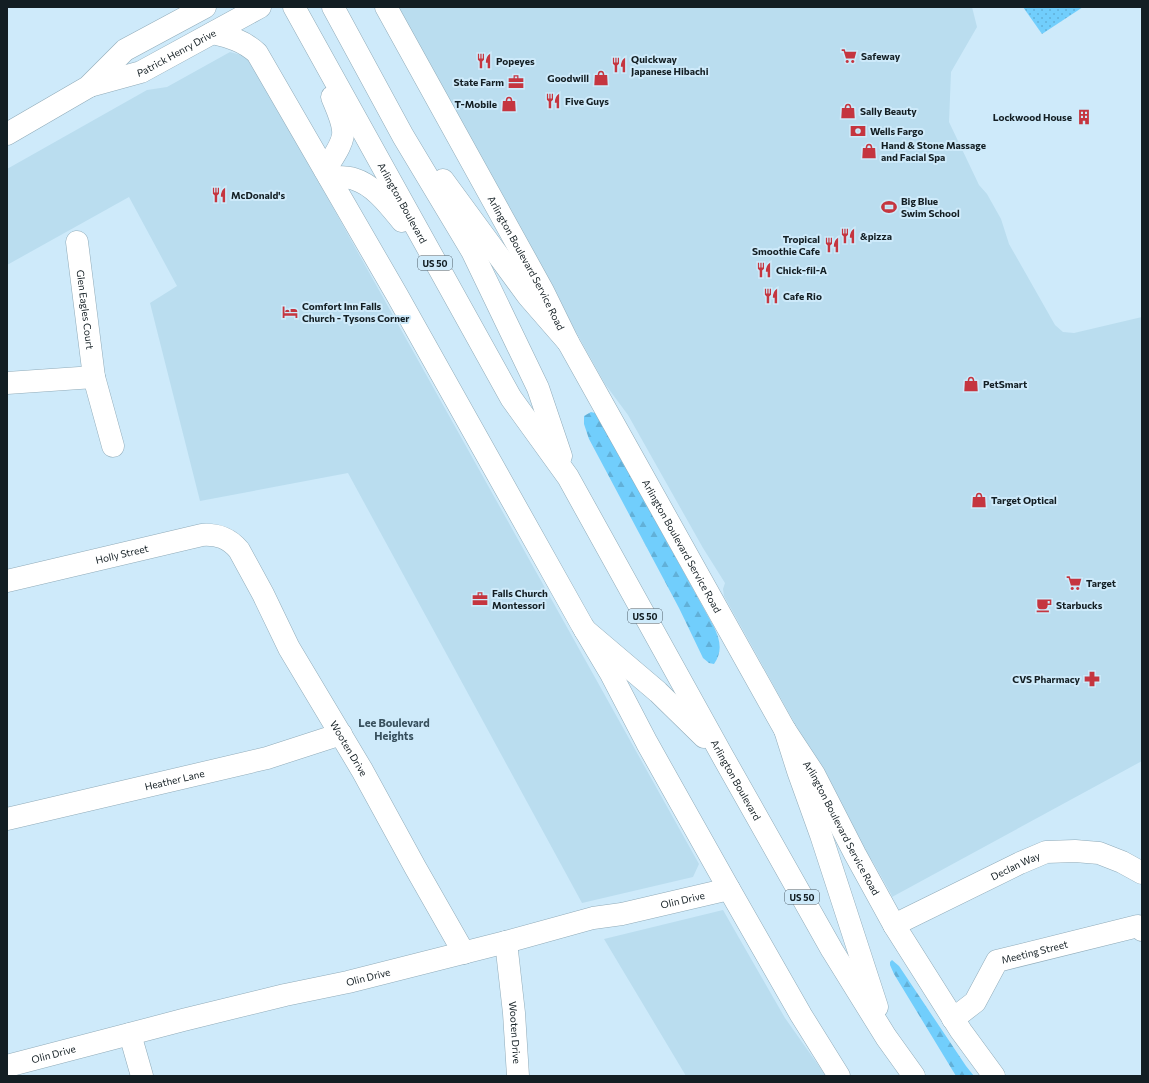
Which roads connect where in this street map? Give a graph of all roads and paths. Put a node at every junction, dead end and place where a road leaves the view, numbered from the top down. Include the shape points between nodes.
1 (260, 7) edge
2 (294, 7) edge
3 (333, 7) edge
4 (386, 7) edge
5 (198, 10) edge
6 (213, 33) junction
7 (314, 42) junction
8 (88, 86) junction
9 (7, 134) edge
10 (403, 136) junction
11 (327, 173) junction
12 (77, 242) dead end
13 (434, 261) junction
14 (568, 342) junction
15 (94, 377) junction
16 (7, 383) edge
17 (113, 446) dead end
18 (568, 477) junction
19 (235, 545) joint
20 (7, 581) edge
21 (584, 630) junction
22 (785, 730) junction
23 (341, 734) junction
24 (722, 755) junction
25 (7, 819) edge
26 (1142, 873) edge
27 (729, 889) junction
28 (894, 925) junction
29 (1142, 930) edge
30 (506, 942) junction
31 (464, 953) junction
32 (953, 1019) junction
33 (130, 1034) junction
34 (886, 1037) junction
35 (7, 1066) edge
36 (142, 1076) edge
37 (518, 1076) edge
38 (839, 1076) edge
39 (914, 1076) edge
40 (994, 1076) edge

1 - 6 main road, Patrick Henry Drive
2 - 7 main road, Arlington Boulevard / US 50
3 - 10 main road, Arlington Boulevard / US 50
4 - 14 main road, Arlington Boulevard Service Road
5 - 8 main road, Patrick Henry Drive via 126,50
6 - 8 main road, Patrick Henry Drive via 141,72
6 - 11 main road via 236,39 257,52
7 - 11 main road via 344,131
7 - 13 main road, Arlington Boulevard / US 50
8 - 9 main road, Patrick Henry Drive
10 - 14 main road via 448,186 528,296
10 - 18 main road, Arlington Boulevard / US 50 via 475,257 538,388
11 - 13 main road via 353,178 370,186 393,209
11 - 21 main road
12 - 15 main road, Glen Eagles Court
13 - 18 main road, Arlington Boulevard / US 50 via 511,398
14 - 22 main road, Arlington Boulevard Service Road
15 - 16 main road
15 - 17 main road, Glen Eagles Court
18 - 24 main road, Arlington Boulevard / US 50
19 - 20 main road, Holly Street via 226,538 202,535
19 - 23 main road, Wooten Drive via 263,594 289,648
21 - 24 main road via 658,692
21 - 27 main road via 610,672
22 - 28 main road, Arlington Boulevard Service Road via 814,774
22 - 34 main road
23 - 25 main road, Heather Lane via 266,758
23 - 31 main road, Wooten Drive
24 - 34 main road, Arlington Boulevard / US 50 via 832,950
26 - 28 main road, Declan Way via 1099,853 1046,852
27 - 30 main road, Olin Drive via 622,914 593,918
27 - 38 main road
28 - 32 main road, Arlington Boulevard Service Road
29 - 32 main road, Meeting Street via 1138,926 997,961 975,1002
30 - 31 main road, Olin Drive
30 - 37 main road, Wooten Drive
31 - 33 main road, Olin Drive
32 - 40 main road, Arlington Boulevard Service Road
33 - 35 main road, Olin Drive
33 - 36 main road
34 - 39 main road, Arlington Boulevard / US 50

